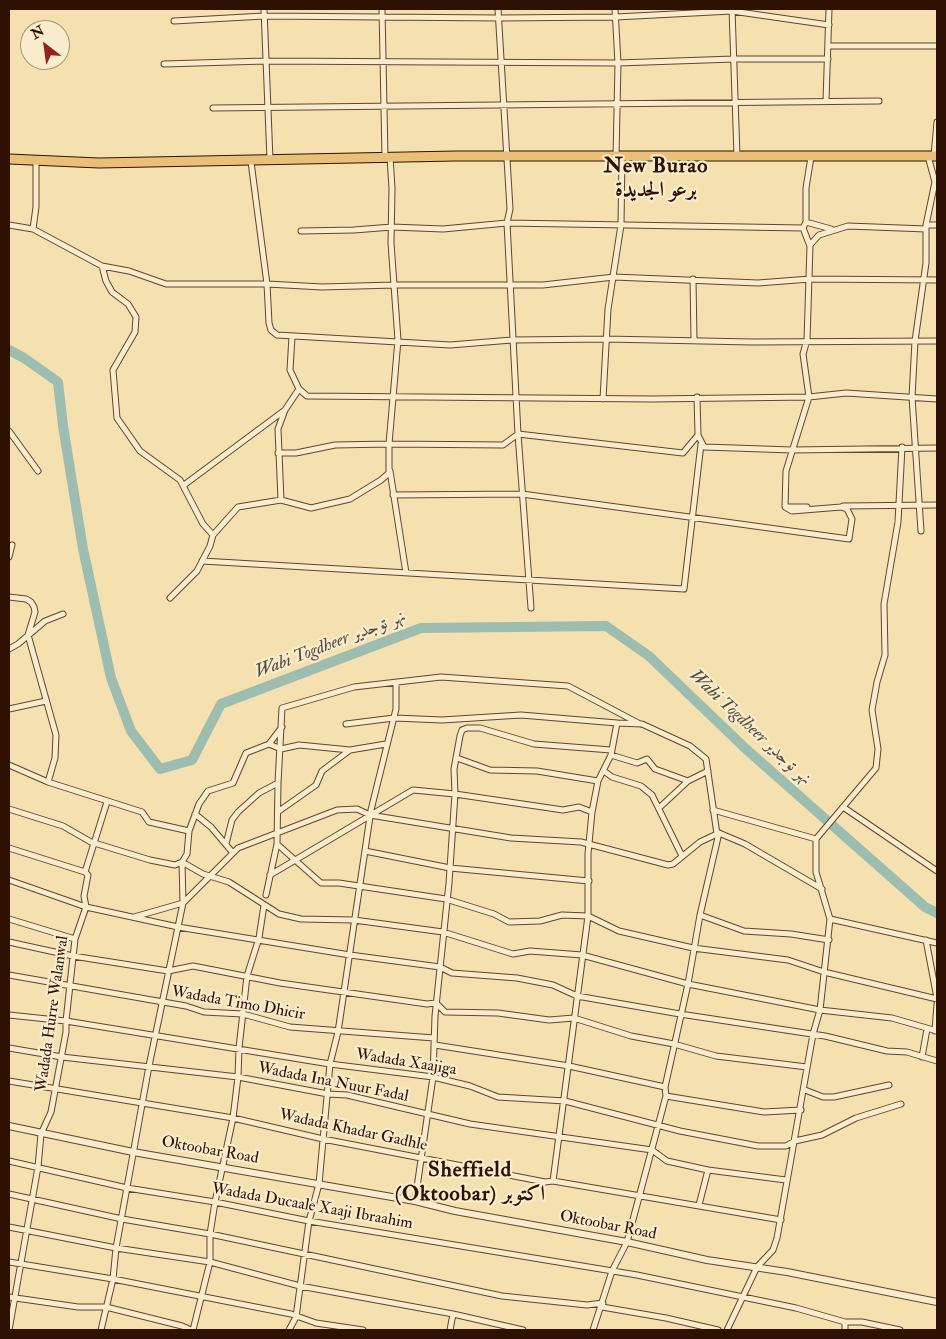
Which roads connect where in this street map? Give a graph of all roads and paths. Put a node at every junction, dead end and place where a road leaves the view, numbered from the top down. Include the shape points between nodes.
1 (264, 9) edge
2 (382, 9) edge
3 (498, 9) edge
4 (615, 9) edge
5 (829, 9) edge
6 (732, 10) edge
7 (264, 16) junction
8 (616, 17) junction
9 (382, 18) junction
10 (499, 18) junction
11 (174, 20) dead end
12 (829, 25) junction
13 (828, 46) junction
14 (937, 46) edge
15 (734, 59) junction
16 (828, 59) junction
17 (265, 61) junction
18 (383, 62) junction
19 (501, 62) junction
20 (618, 63) junction
21 (164, 64) dead end
22 (878, 101) dead end
23 (735, 102) junction
24 (826, 102) junction
25 (617, 104) junction
26 (503, 106) junction
27 (269, 107) junction
28 (384, 107) junction
29 (213, 108) dead end
30 (937, 122) edge
31 (619, 156) junction
32 (737, 156) junction
33 (933, 156) edge
34 (388, 157) junction
35 (507, 157) junction
36 (812, 157) junction
37 (9, 159) edge
38 (270, 160) junction
39 (36, 162) junction
40 (251, 162) junction
41 (806, 222) junction
42 (507, 224) junction
43 (9, 225) edge
44 (621, 225) junction
45 (937, 225) edge
46 (392, 227) junction
47 (926, 227) junction
48 (803, 228) junction
49 (33, 229) junction
50 (831, 230) junction
51 (301, 231) dead end
52 (810, 246) junction
53 (102, 266) junction
54 (614, 277) junction
55 (693, 279) junction
56 (810, 279) junction
57 (923, 279) junction
58 (937, 280) edge
59 (267, 284) junction
60 (510, 284) junction
61 (394, 286) junction
62 (292, 336) junction
63 (606, 339) junction
64 (398, 340) junction
65 (512, 340) junction
66 (807, 340) junction
67 (694, 341) junction
68 (915, 341) junction
69 (937, 341) edge
70 (299, 389) junction
71 (697, 397) junction
72 (808, 397) junction
73 (912, 397) junction
74 (394, 398) junction
75 (516, 398) junction
76 (603, 399) junction
77 (937, 399) edge
78 (285, 410) junction
79 (9, 431) edge
80 (518, 434) junction
81 (698, 435) junction
82 (389, 444) junction
83 (701, 444) junction
84 (915, 446) junction
85 (902, 447) junction
86 (937, 448) edge
87 (792, 450) junction
88 (278, 453) junction
89 (38, 471) dead end
90 (390, 471) junction
91 (184, 485) junction
92 (522, 494) junction
93 (394, 495) junction
94 (281, 500) junction
95 (898, 505) junction
96 (919, 505) junction
97 (937, 505) edge
98 (785, 507) junction
99 (692, 518) junction
100 (921, 531) dead end
101 (213, 534) junction
102 (12, 545) dead end
103 (9, 556) edge
104 (202, 561) junction
105 (406, 573) junction
106 (529, 580) junction
107 (9, 597) edge
108 (170, 598) dead end
109 (531, 608) dead end
110 (63, 614) dead end
111 (28, 634) junction
112 (9, 649) edge
113 (396, 682) junction
114 (46, 701) junction
115 (9, 709) edge
116 (394, 718) junction
117 (616, 723) junction
118 (346, 724) dead end
119 (642, 724) junction
120 (282, 728) junction
121 (269, 744) junction
122 (386, 744) junction
123 (281, 749) junction
124 (350, 750) junction
125 (611, 752) junction
126 (457, 758) junction
127 (9, 765) edge
128 (604, 770) junction
129 (708, 771) junction
130 (598, 781) junction
131 (688, 781) junction
132 (48, 782) junction
133 (278, 783) junction
134 (455, 794) junction
135 (107, 802) junction
136 (843, 807) junction
137 (659, 808) junction
138 (9, 809) edge
139 (713, 810) junction
140 (279, 811) junction
141 (592, 812) junction
142 (195, 814) junction
143 (370, 815) junction
144 (452, 827) junction
145 (190, 831) junction
146 (278, 833) junction
147 (718, 834) junction
148 (816, 839) junction
149 (94, 843) junction
150 (226, 844) junction
151 (278, 844) junction
152 (589, 844) junction
153 (9, 848) edge
154 (365, 851) junction
155 (233, 853) junction
156 (682, 856) junction
157 (297, 859) junction
158 (182, 862) junction
159 (450, 868) junction
160 (85, 872) junction
161 (937, 872) edge
162 (210, 876) junction
163 (270, 876) junction
164 (9, 880) edge
165 (590, 881) junction
166 (360, 887) junction
167 (822, 889) junction
168 (266, 895) dead end
169 (446, 898) junction
170 (183, 903) junction
171 (264, 906) junction
172 (86, 907) junction
173 (700, 915) junction
174 (588, 916) junction
175 (132, 918) junction
176 (9, 919) edge
177 (830, 919) junction
178 (354, 920) junction
179 (178, 927) junction
180 (443, 932) junction
181 (259, 938) junction
182 (75, 939) junction
183 (829, 940) junction
184 (926, 940) junction
185 (9, 942) edge
186 (937, 943) edge
187 (693, 948) junction
188 (350, 955) junction
189 (582, 955) junction
190 (73, 956) junction
191 (440, 967) junction
192 (168, 971) junction
193 (824, 972) junction
194 (9, 975) edge
195 (247, 976) junction
196 (688, 984) junction
197 (70, 985) junction
198 (344, 991) junction
199 (577, 996) junction
200 (937, 998) edge
201 (163, 1003) junction
202 (436, 1003) junction
203 (937, 1004) edge
204 (820, 1010) junction
205 (243, 1014) junction
206 (680, 1014) junction
207 (9, 1015) edge
208 (574, 1018) junction
209 (66, 1021) junction
210 (927, 1029) junction
211 (936, 1031) edge
212 (338, 1032) junction
213 (813, 1034) junction
214 (156, 1036) junction
215 (434, 1038) junction
216 (674, 1044) junction
217 (435, 1046) junction
218 (9, 1048) edge
219 (239, 1048) junction
220 (62, 1057) junction
221 (922, 1057) junction
222 (937, 1061) edge
223 (330, 1064) junction
224 (149, 1066) junction
225 (569, 1066) junction
226 (807, 1067) junction
227 (238, 1077) junction
228 (433, 1077) junction
229 (9, 1081) edge
230 (889, 1085) dead end
231 (665, 1087) junction
232 (56, 1090) junction
233 (805, 1090) junction
234 (328, 1094) junction
235 (666, 1096) junction
236 (565, 1101) junction
237 (143, 1102) junction
238 (902, 1104) dead end
239 (801, 1110) junction
240 (428, 1114) junction
241 (233, 1118) junction
242 (659, 1124) junction
243 (9, 1126) edge
244 (41, 1134) junction
245 (559, 1138) junction
246 (323, 1139) junction
247 (795, 1141) junction
248 (652, 1150) junction
249 (133, 1152) junction
250 (422, 1158) junction
251 (9, 1161) edge
252 (38, 1167) junction
253 (222, 1167) junction
254 (708, 1170) junction
255 (786, 1180) junction
256 (553, 1181) junction
257 (320, 1184) junction
258 (127, 1188) junction
259 (9, 1194) edge
260 (640, 1195) junction
261 (31, 1200) junction
262 (415, 1201) junction
263 (215, 1202) junction
264 (699, 1205) junction
265 (122, 1219) junction
266 (781, 1220) junction
267 (309, 1221) junction
268 (9, 1227) edge
269 (26, 1230) junction
270 (210, 1234) junction
271 (627, 1242) junction
272 (116, 1248) junction
273 (305, 1255) junction
274 (9, 1262) edge
275 (210, 1262) junction
276 (22, 1263) junction
277 (757, 1267) junction
278 (612, 1271) junction
279 (113, 1279) junction
280 (300, 1286) junction
281 (9, 1297) edge
282 (201, 1297) junction
283 (743, 1297) junction
284 (16, 1298) junction
285 (937, 1302) edge
286 (602, 1305) junction
287 (106, 1307) junction
288 (453, 1314) junction
289 (296, 1317) junction
290 (845, 1322) junction
291 (9, 1330) edge
292 (102, 1330) edge
293 (192, 1330) edge
294 (289, 1330) edge
295 (363, 1330) edge
296 (450, 1330) edge
297 (523, 1330) edge
298 (594, 1330) edge
299 (718, 1330) edge
300 (728, 1330) edge
301 (845, 1330) edge
302 (900, 1330) edge

1 - 7 street
2 - 9 street
3 - 10 street
4 - 8 street
5 - 12 street
6 - 8 street
6 - 12 street
6 - 15 street
7 - 9 street
7 - 11 street
7 - 17 street
8 - 10 street
8 - 20 street
9 - 10 street
9 - 18 street
10 - 19 street
12 - 13 street
13 - 14 street
13 - 16 street
15 - 16 street
15 - 20 street
15 - 23 street
16 - 24 street
17 - 18 street
17 - 21 street
17 - 27 street
18 - 19 street
18 - 28 street
19 - 20 street
19 - 26 street
20 - 25 street
22 - 24 street
23 - 24 street
23 - 25 street
23 - 32 street
25 - 26 street
25 - 31 street
26 - 28 street
26 - 35 street
27 - 28 street
27 - 29 street
27 - 38 street
28 - 34 street
30 - 33 street
31 - 32 highway
31 - 35 highway
31 - 44 street
32 - 36 highway
33 - 36 highway
33 - 47 street via 935,182
34 - 35 highway
34 - 38 highway
34 - 46 street
35 - 42 street via 510,209
36 - 41 street via 806,188
37 - 39 highway
38 - 40 highway
39 - 40 highway
39 - 49 street
40 - 59 street
41 - 48 street
41 - 50 street
42 - 44 street
42 - 46 street via 444,229
42 - 60 street
43 - 49 street
44 - 48 street
44 - 54 street
45 - 47 street
46 - 51 street
46 - 61 street
47 - 50 street via 855,226
47 - 57 street
48 - 52 street
49 - 53 street
50 - 52 street via 819,235
52 - 56 street
53 - 59 street via 176,285
53 - 91 street via 112,292 128,304 136,317 135,332 113,370 117,418 140,451 177,476
54 - 55 street
54 - 60 street via 543,285
54 - 63 street
55 - 56 street via 758,283
55 - 67 street
56 - 57 street
56 - 66 street
57 - 58 street
57 - 68 street
59 - 61 street
59 - 62 street via 271,330 277,335
60 - 61 street
60 - 65 street
61 - 64 street
62 - 64 street
62 - 70 street via 290,370
63 - 65 street
63 - 67 street
63 - 76 street
64 - 65 street via 450,345
64 - 74 street
65 - 75 street
66 - 67 street
66 - 68 street
66 - 72 street via 803,354
68 - 69 street
68 - 73 street
70 - 74 street via 307,396
70 - 78 street
71 - 72 street
71 - 76 street
71 - 81 street
72 - 73 street via 846,393
72 - 87 street
73 - 77 street
73 - 84 street
74 - 75 street
74 - 82 street
75 - 76 street
75 - 80 street
78 - 88 street via 278,429
78 - 91 street
79 - 89 street
80 - 81 street via 682,453
80 - 82 street via 503,445
80 - 92 street
81 - 83 street
82 - 88 street via 334,445 296,453
82 - 90 street
83 - 87 street via 704,447
83 - 99 street
84 - 85 street
84 - 86 street
84 - 96 street
85 - 87 street
85 - 95 street
87 - 98 street via 786,471
88 - 94 street
90 - 93 street
90 - 94 street via 382,480 350,499 311,508
91 - 101 street via 206,528
92 - 93 street
92 - 99 street
92 - 106 street
93 - 105 street
94 - 101 street via 238,507
95 - 96 street
95 - 98 street
95 - 136 street via 896,543 884,604 885,655 872,710 878,749 876,768
96 - 97 street
96 - 100 street
98 - 99 street via 792,511 847,509 852,519 849,539
99 - 106 street via 684,589
101 - 104 street
102 - 103 street
104 - 105 street
104 - 108 street via 197,571
105 - 106 street
106 - 109 street
107 - 111 street via 31,602 35,612
110 - 111 street via 45,621
111 - 112 street
111 - 114 street
113 - 116 street
113 - 119 street via 441,677 568,686
113 - 120 street via 354,687 282,708
114 - 115 street
114 - 132 street via 56,735 55,758
116 - 117 street via 442,720 521,715
116 - 118 street
116 - 122 street
117 - 119 street
117 - 125 street
119 - 129 street via 690,746 706,759
120 - 121 street
120 - 123 street
121 - 123 street
121 - 142 street via 246,753 233,783 208,791
122 - 124 street
122 - 143 street
123 - 124 street via 299,745
123 - 133 street
124 - 140 street via 322,771 316,785
125 - 126 street via 534,744 497,731 469,728 462,730
125 - 128 street
125 - 131 street via 637,763 647,760 655,769
126 - 130 street via 490,770 537,771
126 - 134 street via 453,776
127 - 132 street
128 - 130 street
128 - 137 street via 612,777 641,786 652,795
129 - 131 street
129 - 139 street
130 - 141 street
131 - 137 street
132 - 135 street
133 - 140 street
133 - 150 street via 238,812 232,820
134 - 141 street via 563,810 579,806
134 - 143 street via 413,790
134 - 144 street
135 - 145 street via 142,812 149,822
135 - 149 street, Wadada Hurre Walanwal
136 - 148 street
136 - 161 street
137 - 156 street
138 - 149 street via 63,826
139 - 147 street
139 - 148 street
140 - 146 street
141 - 152 street
142 - 145 street
142 - 150 street
143 - 144 street
143 - 146 street via 357,809 337,810
143 - 154 street
143 - 157 street
144 - 152 street via 511,838
144 - 159 street
145 - 158 street via 187,854
146 - 151 street
146 - 155 street via 238,848
147 - 156 street via 700,842
147 - 167 street via 745,844
147 - 173 street
148 - 167 street via 816,872
149 - 158 street via 157,862 175,865
149 - 160 street, Wadada Hurre Walanwal
150 - 155 street
151 - 157 street
151 - 163 street
152 - 156 street via 668,866
152 - 165 street
153 - 160 street
154 - 159 street
154 - 166 street
155 - 162 street
157 - 163 street
157 - 166 street via 321,883
158 - 162 street
158 - 170 street
159 - 165 street
159 - 169 street
160 - 172 street, Wadada Hurre Walanwal via 88,875
162 - 170 street
162 - 171 street via 229,882
163 - 168 street
164 - 172 street
165 - 174 street
166 - 169 street
166 - 178 street
167 - 177 street
169 - 174 street via 509,922 540,921 562,915
169 - 180 street
170 - 175 street
170 - 179 street
171 - 178 street via 278,914 301,919
171 - 181 street
172 - 175 street
172 - 182 street, Wadada Hurre Walanwal
173 - 183 street via 744,932
173 - 187 street
174 - 187 street via 619,931
174 - 189 street
175 - 179 street
176 - 182 street
177 - 183 street
177 - 184 street
178 - 180 street
178 - 188 street
179 - 181 street
179 - 192 street
180 - 189 street via 513,954 530,951
180 - 191 street
181 - 188 street
181 - 195 street
182 - 190 street, Wadada Hurre Walanwal
183 - 193 street
184 - 186 street
184 - 200 street
185 - 190 street
187 - 193 street via 788,960
187 - 196 street
188 - 191 street
188 - 198 street
189 - 196 street
189 - 199 street
190 - 192 street
190 - 197 street, Wadada Hurre Walanwal
191 - 199 street via 452,972 553,985
191 - 202 street
192 - 195 street via 193,966
192 - 201 street
193 - 200 street
193 - 204 street
194 - 197 street, Wadada Timo Dhicir
195 - 198 street
195 - 205 street
196 - 204 street
196 - 206 street
197 - 201 street, Wadada Timo Dhicir
197 - 209 street, Wadada Hurre Walanwal
198 - 202 street
198 - 212 street
199 - 206 street
199 - 208 street
201 - 205 street, Wadada Timo Dhicir via 204,1012
201 - 214 street
202 - 208 street via 445,1012 498,1013 549,1020
202 - 215 street
203 - 211 street
204 - 210 street via 892,1018
204 - 213 street
205 - 212 street, Wadada Timo Dhicir via 290,1027
205 - 219 street
206 - 213 street
206 - 216 street
207 - 209 street, Wadada Xaajiga
208 - 216 street via 631,1036
208 - 225 street
209 - 214 street, Wadada Xaajiga
209 - 220 street, Wadada Hurre Walanwal
210 - 211 street
210 - 221 street
212 - 215 street, Wadada Timo Dhicir
212 - 223 street
213 - 221 street
213 - 226 street
214 - 219 street, Wadada Xaajiga
214 - 224 street
215 - 217 street
216 - 226 street via 716,1056
216 - 231 street
217 - 225 street
217 - 228 street
218 - 220 street, Wadada Ina Nuur Fadal
219 - 223 street, Wadada Xaajiga
219 - 227 street
220 - 224 street, Wadada Ina Nuur Fadal
220 - 232 street, Wadada Hurre Walanwal
221 - 222 street
223 - 228 street, Wadada Xaajiga
223 - 234 street
224 - 227 street, Wadada Ina Nuur Fadal
224 - 237 street
225 - 231 street
225 - 236 street
226 - 233 street
227 - 234 street, Wadada Ina Nuur Fadal
227 - 241 street
228 - 236 street, Wadada Xaajiga via 498,1097
228 - 240 street
229 - 232 street, Wadada Khadar Gadhle
230 - 233 street via 823,1098
231 - 235 street
232 - 237 street, Wadada Khadar Gadhle
232 - 244 street, Wadada Hurre Walanwal
233 - 239 street
234 - 240 street, Wadada Ina Nuur Fadal via 347,1095
234 - 246 street
235 - 239 street via 764,1112
235 - 242 street
236 - 242 street, Wadada Xaajiga
236 - 245 street
237 - 241 street, Wadada Khadar Gadhle
237 - 249 street
238 - 247 street, Wadada Xaajiga via 856,1118 822,1135
239 - 247 street
240 - 245 street, Wadada Ina Nuur Fadal
240 - 250 street
241 - 246 street, Wadada Khadar Gadhle
241 - 253 street
242 - 247 street, Wadada Xaajiga via 758,1146 779,1147
242 - 248 street
243 - 244 street, Oktoobar Road
244 - 249 street, Oktoobar Road
244 - 252 street, Wadada Hurre Walanwal
245 - 248 street, Wadada Ina Nuur Fadal
245 - 256 street
246 - 250 street, Wadada Khadar Gadhle
246 - 257 street
247 - 255 street
248 - 254 street via 667,1161
248 - 260 street
249 - 253 street, Oktoobar Road
249 - 258 street
250 - 256 street, Wadada Khadar Gadhle
250 - 262 street
251 - 252 street, Wadada Ducaale Xaaji Ibraahim
252 - 258 street, Wadada Ducaale Xaaji Ibraahim
252 - 261 street, Wadada Hurre Walanwal
253 - 257 street, Oktoobar Road
253 - 263 street
254 - 255 street
254 - 264 street
255 - 266 street
256 - 260 street, Wadada Khadar Gadhle
257 - 262 street, Oktoobar Road
257 - 267 street
258 - 263 street, Wadada Ducaale Xaaji Ibraahim
258 - 265 street
259 - 261 street
260 - 264 street, Wadada Khadar Gadhle
260 - 271 street
261 - 265 street
261 - 269 street, Wadada Hurre Walanwal
262 - 271 street, Oktoobar Road
263 - 267 street, Wadada Ducaale Xaaji Ibraahim
263 - 270 street
264 - 266 street, Wadada Khadar Gadhle
265 - 270 street
265 - 272 street
266 - 277 street via 773,1250
267 - 273 street
267 - 278 street, Wadada Ducaale Xaaji Ibraahim
268 - 269 street
269 - 272 street
269 - 276 street, Wadada Hurre Walanwal
270 - 273 street
270 - 275 street
271 - 277 street, Oktoobar Road
271 - 278 street
272 - 275 street
272 - 279 street
273 - 280 street
273 - 286 street via 502,1296
274 - 276 street
275 - 280 street
275 - 282 street
276 - 279 street
276 - 284 street, Wadada Hurre Walanwal
277 - 283 street
277 - 285 street, Oktoobar Road
278 - 283 street, Wadada Ducaale Xaaji Ibraahim
278 - 286 street
279 - 282 street
279 - 287 street
280 - 288 street
280 - 289 street
281 - 284 street
282 - 289 street
282 - 293 street
283 - 290 street, Wadada Ducaale Xaaji Ibraahim
283 - 300 street
284 - 287 street via 78,1307
284 - 291 street, Wadada Hurre Walanwal
286 - 298 street
286 - 299 street
287 - 292 street
287 - 293 street
288 - 296 street
288 - 297 street
289 - 294 street
289 - 295 street
290 - 301 street
290 - 302 street, Wadada Ducaale Xaaji Ibraahim

